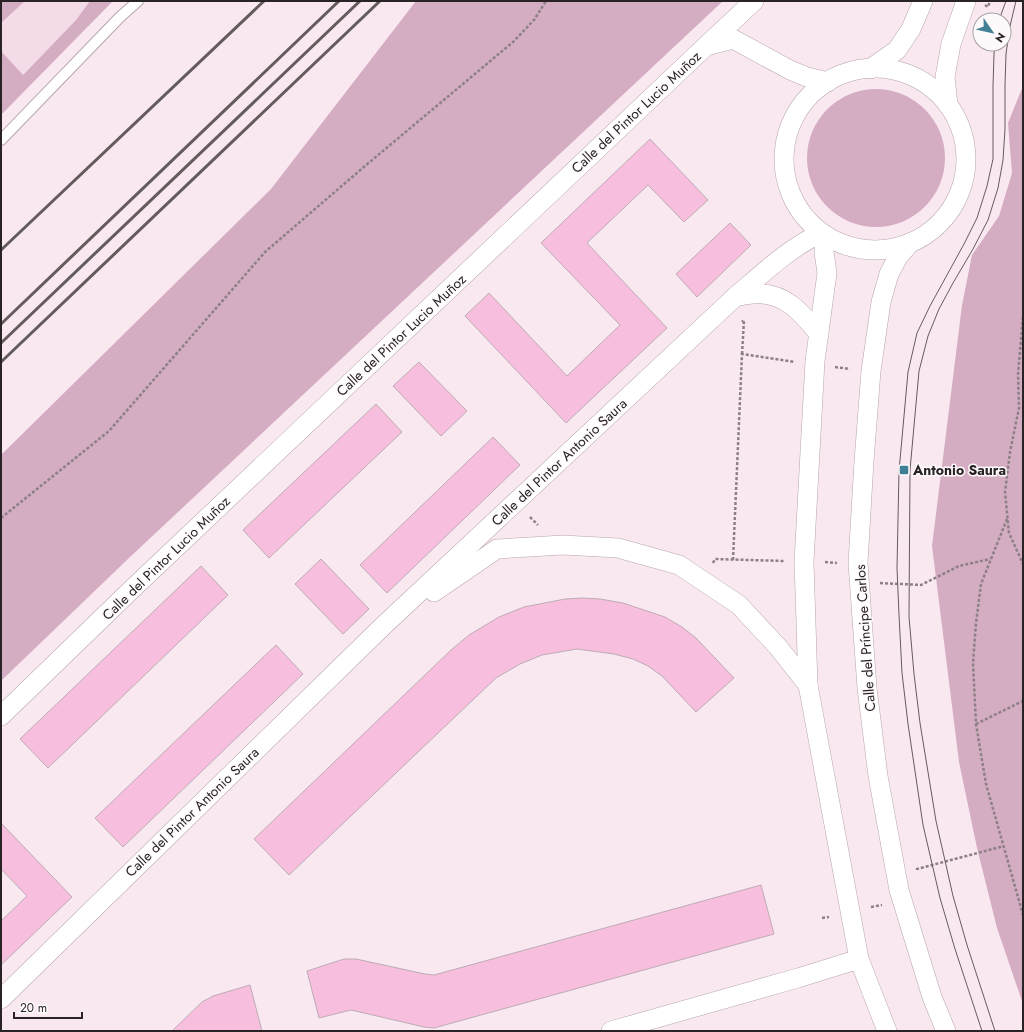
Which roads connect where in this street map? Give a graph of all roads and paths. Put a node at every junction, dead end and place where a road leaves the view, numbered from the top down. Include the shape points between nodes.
1 (138, 1) edge
2 (546, 1) edge
3 (754, 1) edge
4 (923, 1) edge
5 (966, 1) edge
6 (706, 46) junction
7 (870, 69) junction
8 (828, 82) junction
9 (948, 105) junction
10 (1, 140) edge
11 (823, 234) junction
12 (910, 243) junction
13 (735, 297) junction
14 (1023, 317) edge
15 (739, 324) dead end
16 (819, 334) junction
17 (742, 354) junction
18 (815, 364) junction
19 (871, 371) junction
20 (1023, 405) edge
21 (1019, 408) junction
22 (1, 518) edge
23 (1007, 519) junction
24 (733, 560) dead end
25 (1023, 564) edge
26 (383, 626) junction
27 (808, 685) junction
28 (1023, 701) edge
29 (1, 716) edge
30 (976, 724) junction
31 (1023, 915) edge
32 (859, 959) junction
33 (1, 999) edge
34 (611, 1031) edge
35 (887, 1031) edge
36 (946, 1031) edge

1 - 10 lane
2 - 22 path via 534,20 513,42 265,252 109,431
3 - 6 street
4 - 7 street via 911,29 896,50
5 - 9 street via 950,44 945,77
6 - 8 street, Calle del Pintor Lucio Muñoz via 733,39 790,70
6 - 29 street, Calle del Pintor Lucio Muñoz
7 - 8 street via 841,75
7 - 9 street via 906,73 922,81
8 - 11 street via 802,106 793,121 787,138 785,156 786,173 795,201 808,221
9 - 12 street via 958,121 963,138 965,174 952,209 926,235
11 - 12 street via 840,244 875,250
11 - 13 street, Calle del Pintor Antonio Saura via 796,247
11 - 16 street via 827,274
12 - 19 street, Calle del Príncipe Carlos via 898,257 889,274 881,302
13 - 16 street via 766,294 782,298 802,313
13 - 26 street, Calle del Pintor Antonio Saura
14 - 21 path via 1018,374
15 - 17 path via 744,320
16 - 18 street
17 - 18 path
17 - 24 path
18 - 19 path
18 - 27 street via 804,562
19 - 36 street, Calle del Príncipe Carlos via 858,563 867,688 878,776 899,890 932,997
20 - 21 path
21 - 23 path via 1005,492
23 - 25 path via 1009,533
23 - 30 path via 980,584 973,663
26 - 27 street, Calle del Pintor Antonio Saura via 497,549 563,545 618,548 679,565 739,605 778,646
26 - 33 street, Calle del Pintor Antonio Saura
27 - 32 street
28 - 30 path
30 - 31 path via 986,784
32 - 34 street
32 - 35 street

